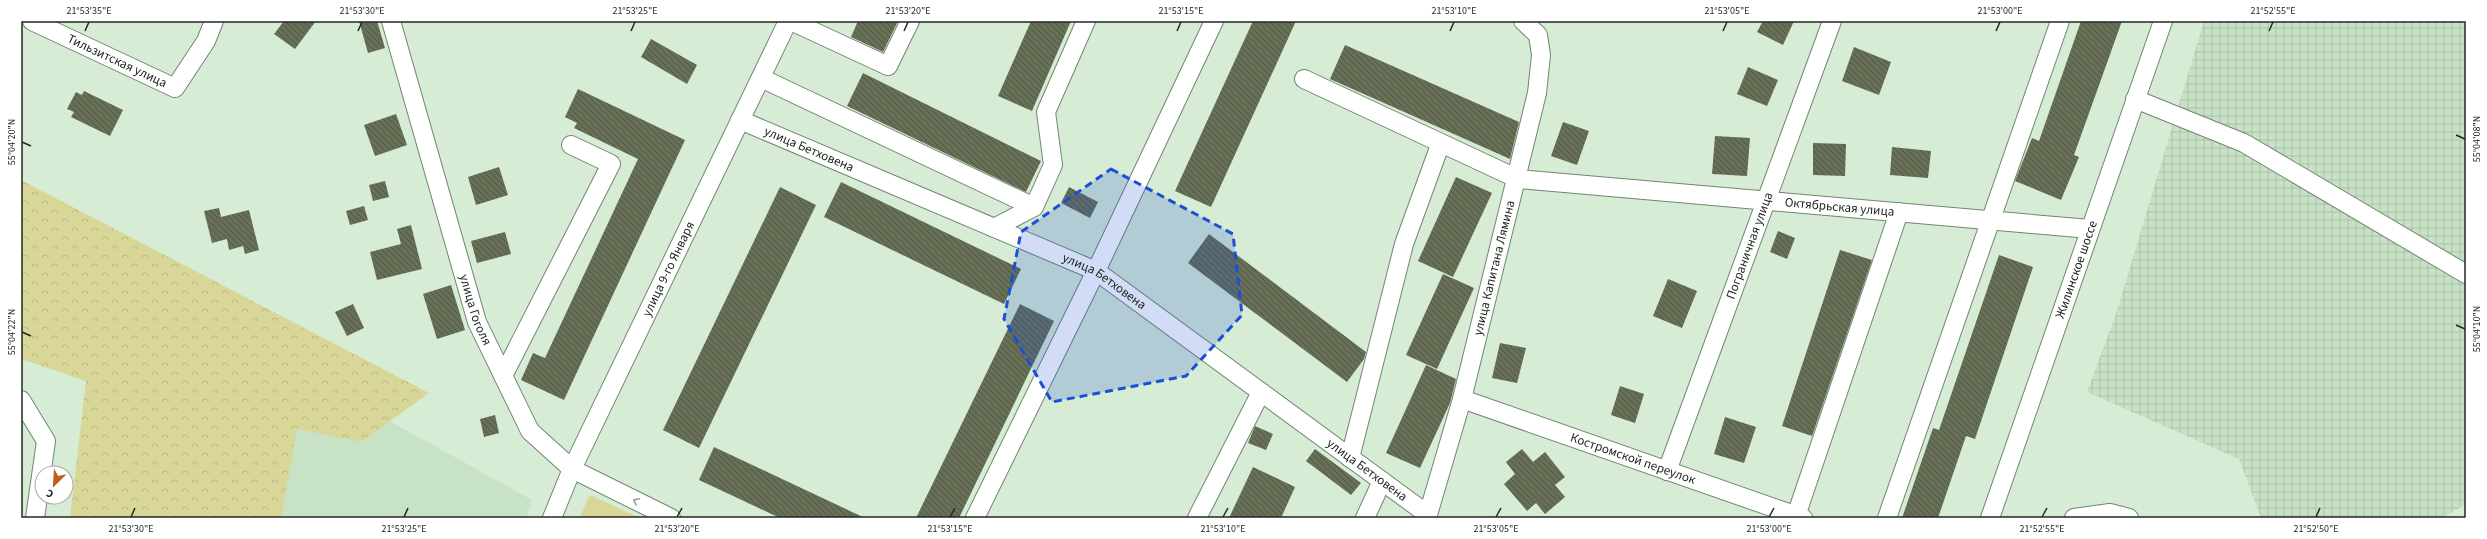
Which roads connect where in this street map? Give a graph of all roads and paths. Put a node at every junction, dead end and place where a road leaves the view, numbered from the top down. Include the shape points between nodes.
1 (32, 21) edge
2 (214, 21) edge
3 (391, 21) edge
4 (790, 21) edge
5 (910, 21) edge
6 (1086, 21) edge
7 (1214, 21) edge
8 (1524, 21) edge
9 (1832, 21) edge
10 (2060, 21) edge
11 (2163, 21) edge
12 (1540, 28) edge
13 (761, 78) junction
14 (1304, 80) dead end
15 (2135, 99) junction
16 (740, 120) junction
17 (1440, 144) junction
18 (571, 145) dead end
19 (1518, 179) junction
20 (1767, 200) junction
21 (1034, 207) junction
22 (1899, 212) junction
23 (1992, 220) junction
24 (994, 228) junction
25 (2090, 229) junction
26 (1096, 271) junction
27 (2466, 274) edge
28 (504, 376) junction
29 (1261, 392) junction
30 (1462, 399) junction
31 (21, 400) edge
32 (1350, 458) junction
33 (572, 469) junction
34 (1667, 471) junction
35 (1382, 481) junction
36 (1427, 516) edge
37 (1799, 517) edge
38 (35, 518) edge
39 (552, 518) edge
40 (671, 518) edge
41 (975, 518) edge
42 (1197, 518) edge
43 (1365, 518) edge
44 (1887, 518) edge
45 (1990, 518) edge
46 (2074, 518) edge
47 (2129, 518) edge

1 - 2 street, Тильзитская улица via 175,88 206,41
3 - 28 street, улица Гоголя via 477,322
4 - 5 street via 888,66
4 - 13 street, улица 9-го Января
6 - 21 street via 1046,112 1053,165
7 - 26 street
8 - 12 street, улица Капитана Лямина
9 - 20 street, Пограничная улица
10 - 23 street
11 - 15 street, Жилинское шоссе
12 - 19 street, улица Капитана Лямина via 1541,55 1537,93
13 - 16 street, улица 9-го Января
13 - 21 street
14 - 17 street, Октябрьская улица
15 - 25 street, Жилинское шоссе
15 - 27 street via 2244,143
16 - 24 street, улица Бетховена
16 - 33 street, улица 9-го Января
17 - 19 street, Октябрьская улица
17 - 32 street via 1404,244
18 - 28 street via 611,164
19 - 20 street, Октябрьская улица
19 - 30 street, улица Капитана Лямина
20 - 22 street, Октябрьская улица
20 - 34 street, Пограничная улица
21 - 24 street
22 - 23 street, Октябрьская улица
22 - 37 street
23 - 25 street, Октябрьская улица
23 - 44 street
24 - 26 street, улица Бетховена
25 - 45 street, Жилинское шоссе
26 - 29 street, улица Бетховена
26 - 41 street
28 - 33 street, улица Гоголя via 530,431
29 - 32 street, улица Бетховена
29 - 42 street
30 - 34 street, Костромской переулок
30 - 36 street, улица Капитана Лямина
31 - 38 street via 46,441
32 - 35 street, улица Бетховена
33 - 39 street, улица 9-го Января
40 -> 33 street, улица Гоголя
34 - 37 street, Костромской переулок
35 - 36 street, улица Бетховена
35 - 43 street
46 - 47 street via 2110,513

